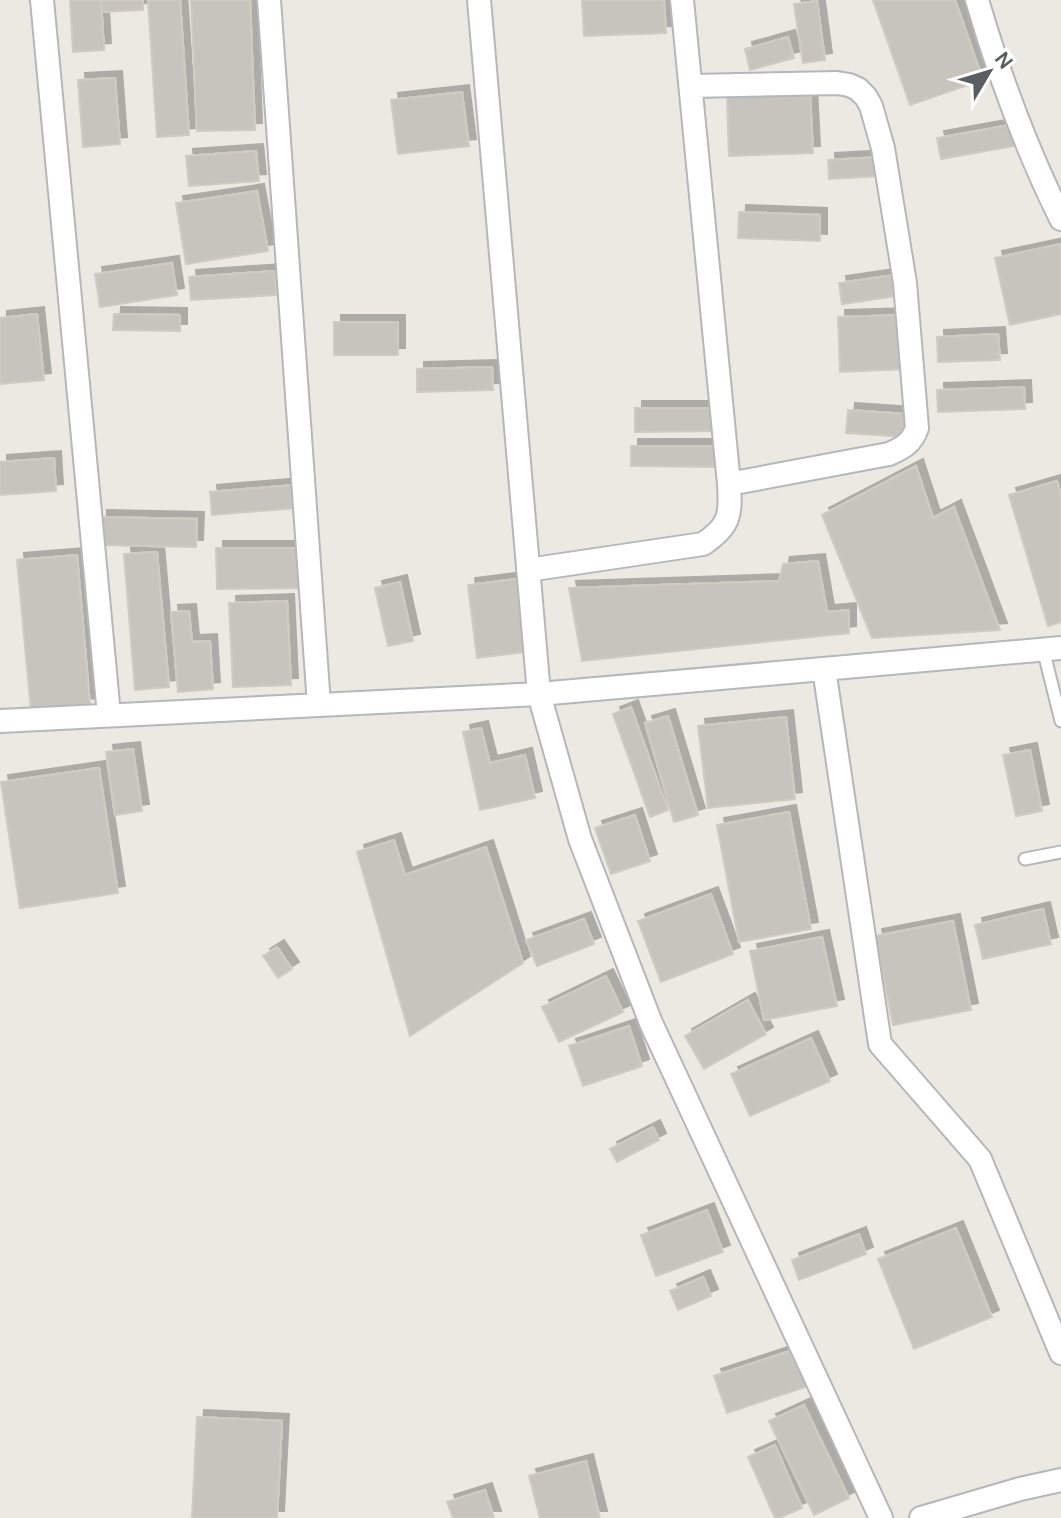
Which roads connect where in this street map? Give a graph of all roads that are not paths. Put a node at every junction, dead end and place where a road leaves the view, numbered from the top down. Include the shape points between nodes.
1 (42, 0) edge
2 (269, 0) edge
3 (479, 0) edge
4 (682, 0) edge
5 (977, 0) edge
6 (691, 86) junction
7 (1061, 219) edge
8 (729, 484) junction
9 (528, 570) junction
10 (1052, 648) edge
11 (824, 669) junction
12 (539, 694) junction
13 (319, 705) junction
14 (109, 715) junction
15 (0, 721) edge
16 (1061, 721) edge
17 (1061, 852) edge
18 (1025, 859) dead end
19 (1061, 1353) edge
20 (1061, 1480) edge
21 (881, 1518) edge
22 (921, 1518) edge

1 - 14 street
2 - 13 street
3 - 9 street
4 - 6 street
5 - 7 street via 993,57
6 - 8 street
6 - 8 street via 837,83 858,89 871,106 883,148 905,283 914,437 889,454
8 - 9 street via 727,523 703,544
9 - 12 street
10 - 11 street
10 - 16 lane
11 - 12 street
11 - 19 street via 880,1044 980,1159
12 - 13 street
12 - 21 street via 580,839 651,1023
13 - 14 street
14 - 15 street
17 - 18 lane
20 - 22 street

